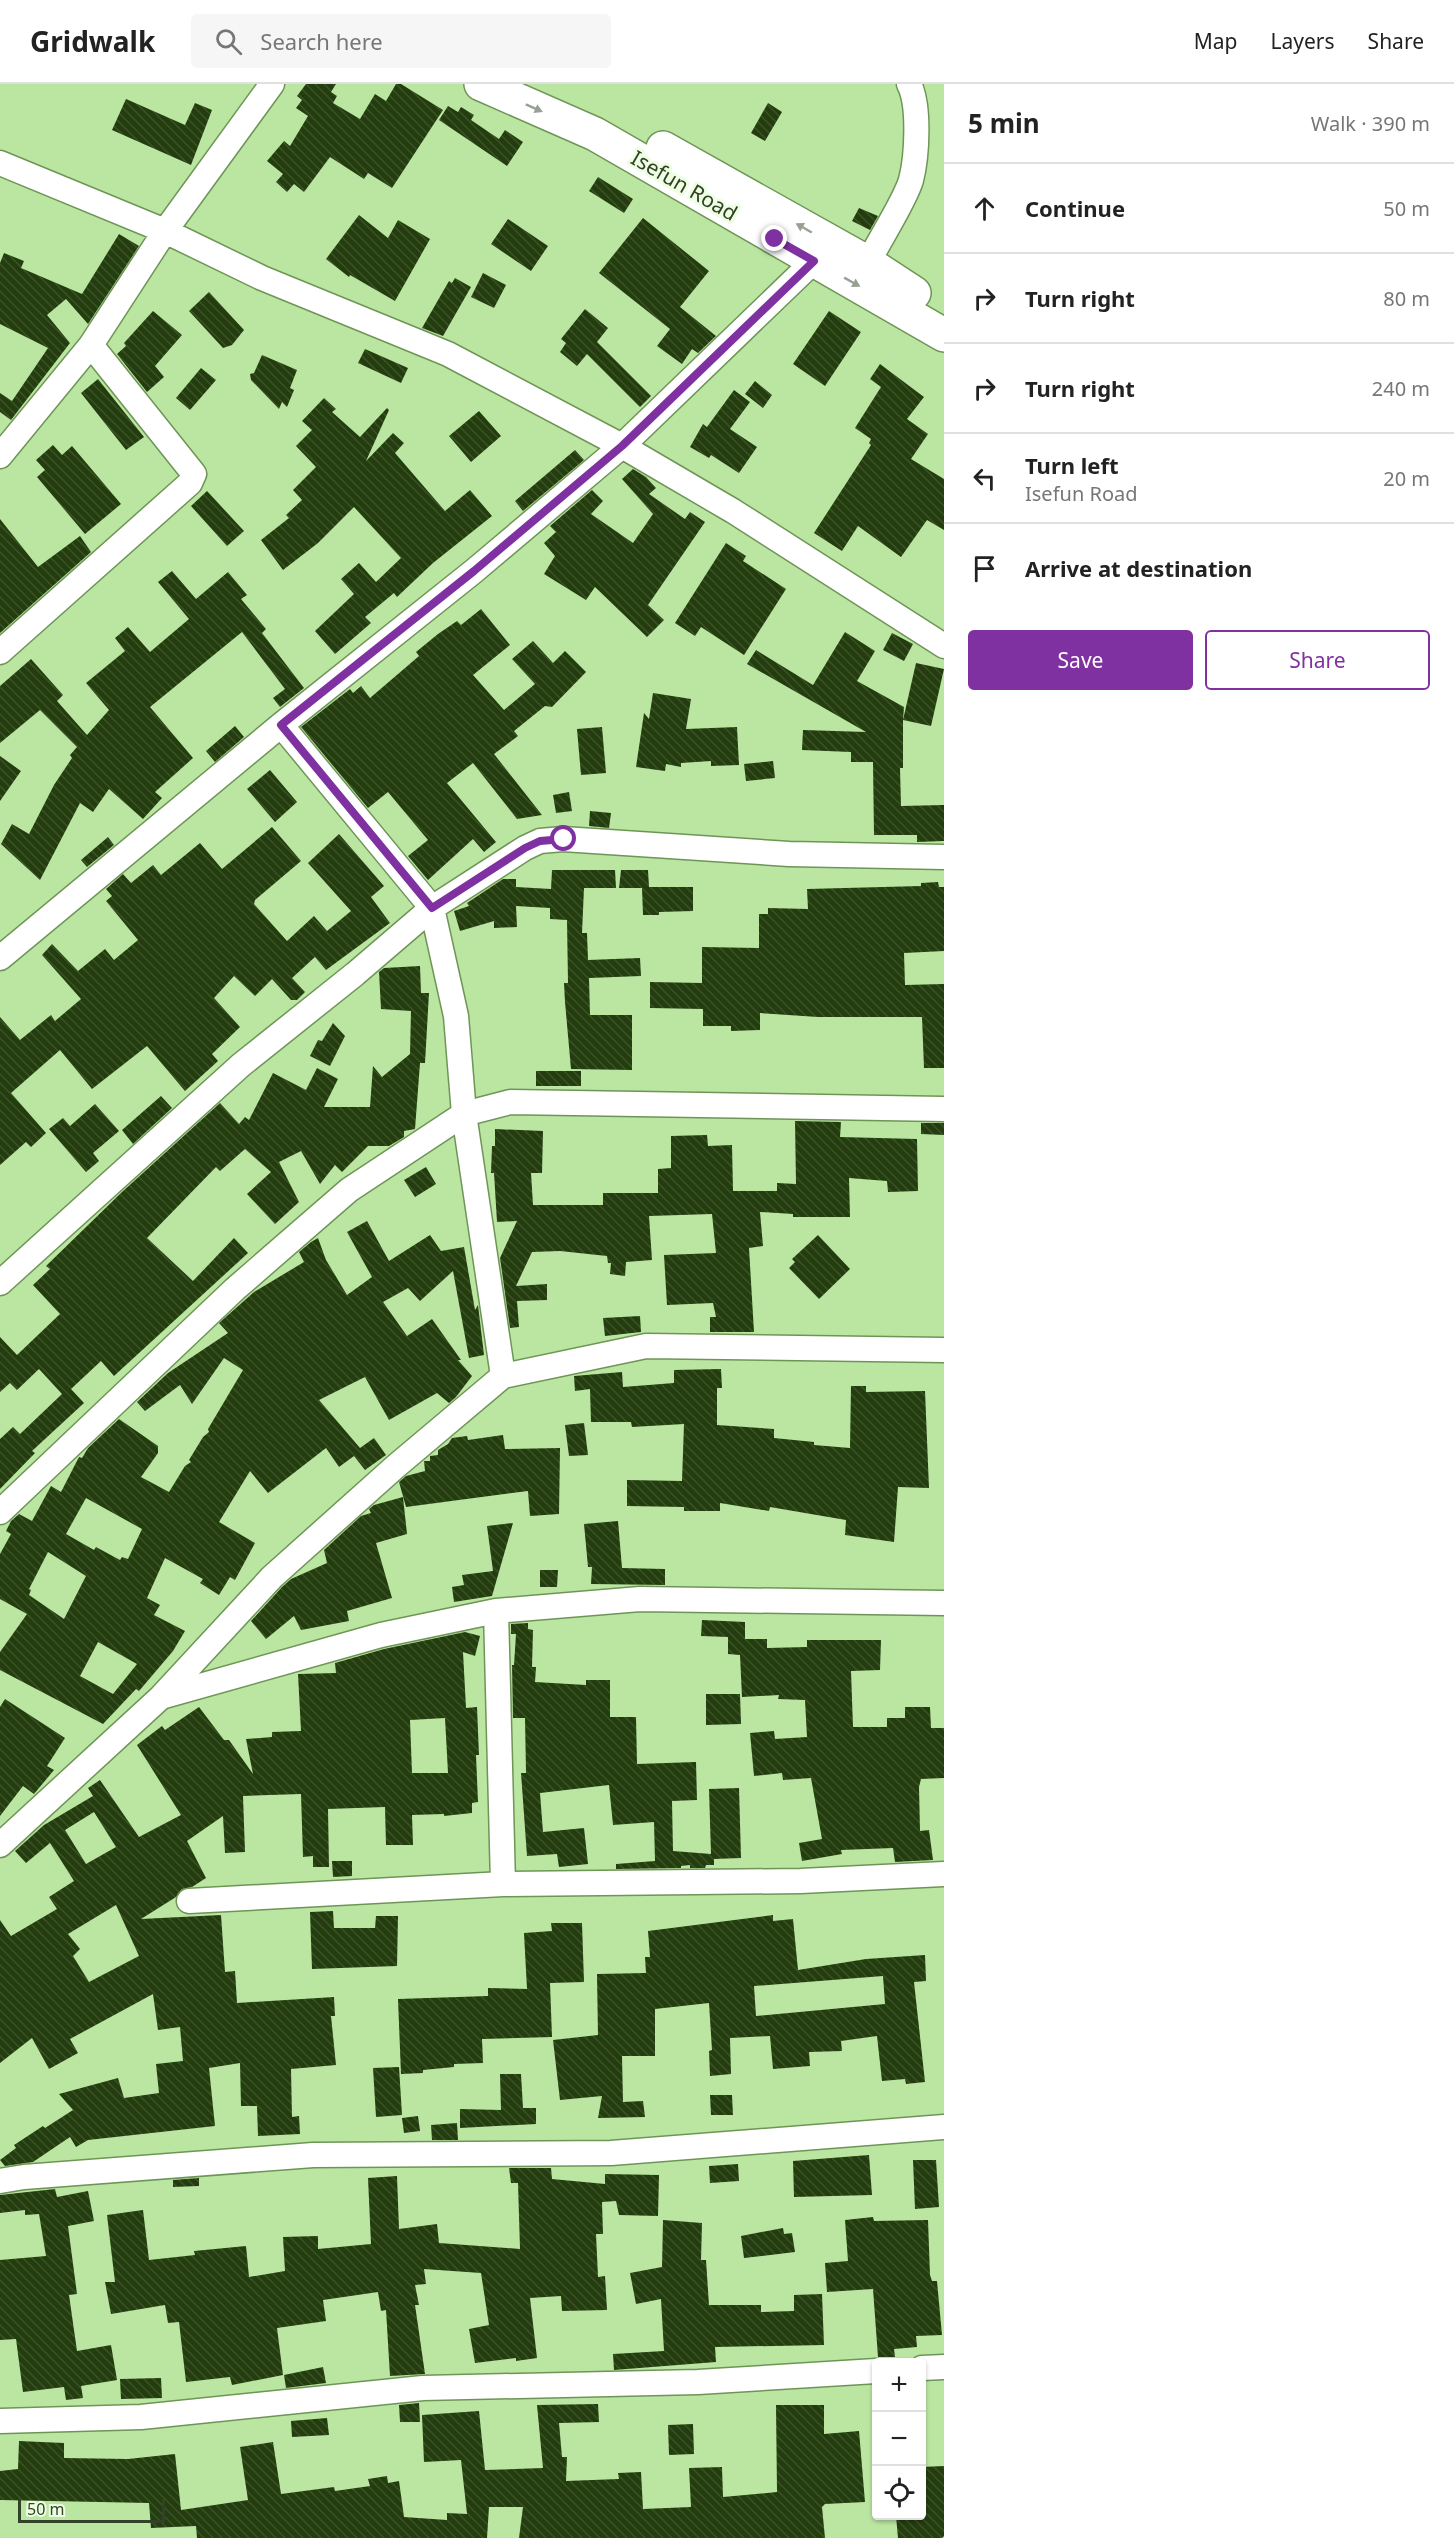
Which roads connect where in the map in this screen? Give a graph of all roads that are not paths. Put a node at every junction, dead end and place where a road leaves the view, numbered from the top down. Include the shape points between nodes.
1 (272, 84) edge
2 (481, 84) edge
3 (536, 84) edge
4 (909, 84) edge
5 (0, 164) edge
6 (165, 231) junction
7 (814, 261) junction
8 (868, 263) junction
9 (944, 311) edge
10 (944, 335) edge
11 (91, 345) junction
12 (9, 429) edge
13 (622, 446) junction
14 (0, 456) edge
15 (944, 646) edge
16 (0, 652) edge
17 (281, 725) junction
18 (944, 857) edge
19 (432, 908) junction
20 (0, 958) edge
21 (944, 1109) edge
22 (464, 1114) junction
23 (0, 1282) edge
24 (944, 1350) edge
25 (503, 1376) junction
26 (0, 1512) edge
27 (944, 1603) edge
28 (496, 1611) junction
29 (161, 1697) junction
30 (0, 1845) edge
31 (944, 1874) edge
32 (503, 1884) junction
33 (189, 1900) dead end
34 (944, 2127) edge
35 (0, 2181) edge
36 (944, 2367) edge
37 (926, 2368) edge
38 (872, 2371) edge
39 (0, 2421) edge

1 - 6 street
2 -> 7 street, Isefun Road via 595,134
8 -> 3 street, Isefun Road via 607,116
4 - 8 street via 916,125 910,182
5 - 6 street
6 - 11 street
6 - 13 street via 262,278 448,354
7 -> 10 street, Isefun Road
7 - 13 street
8 - 9 street, Isefun Road
11 - 12 street
11 - 16 street via 194,474 190,483
12 - 14 street
13 - 15 street via 733,511
13 - 17 street via 474,571
17 - 19 street
17 - 20 street
18 - 19 street via 789,854 564,839 540,841
19 - 22 street via 456,1016
19 - 23 street via 241,1065
21 - 22 street via 510,1102
22 - 25 street
22 - 26 street via 349,1190 235,1290
24 - 25 street via 646,1346
25 - 29 street via 272,1577
27 - 28 street via 640,1599
28 - 29 street via 381,1635
28 - 32 street
29 - 30 street
31 - 32 street via 801,1881
32 - 33 street
34 - 35 street via 611,2153 313,2155
36 - 37 street
38 - 39 street via 698,2382 423,2388 141,2417

